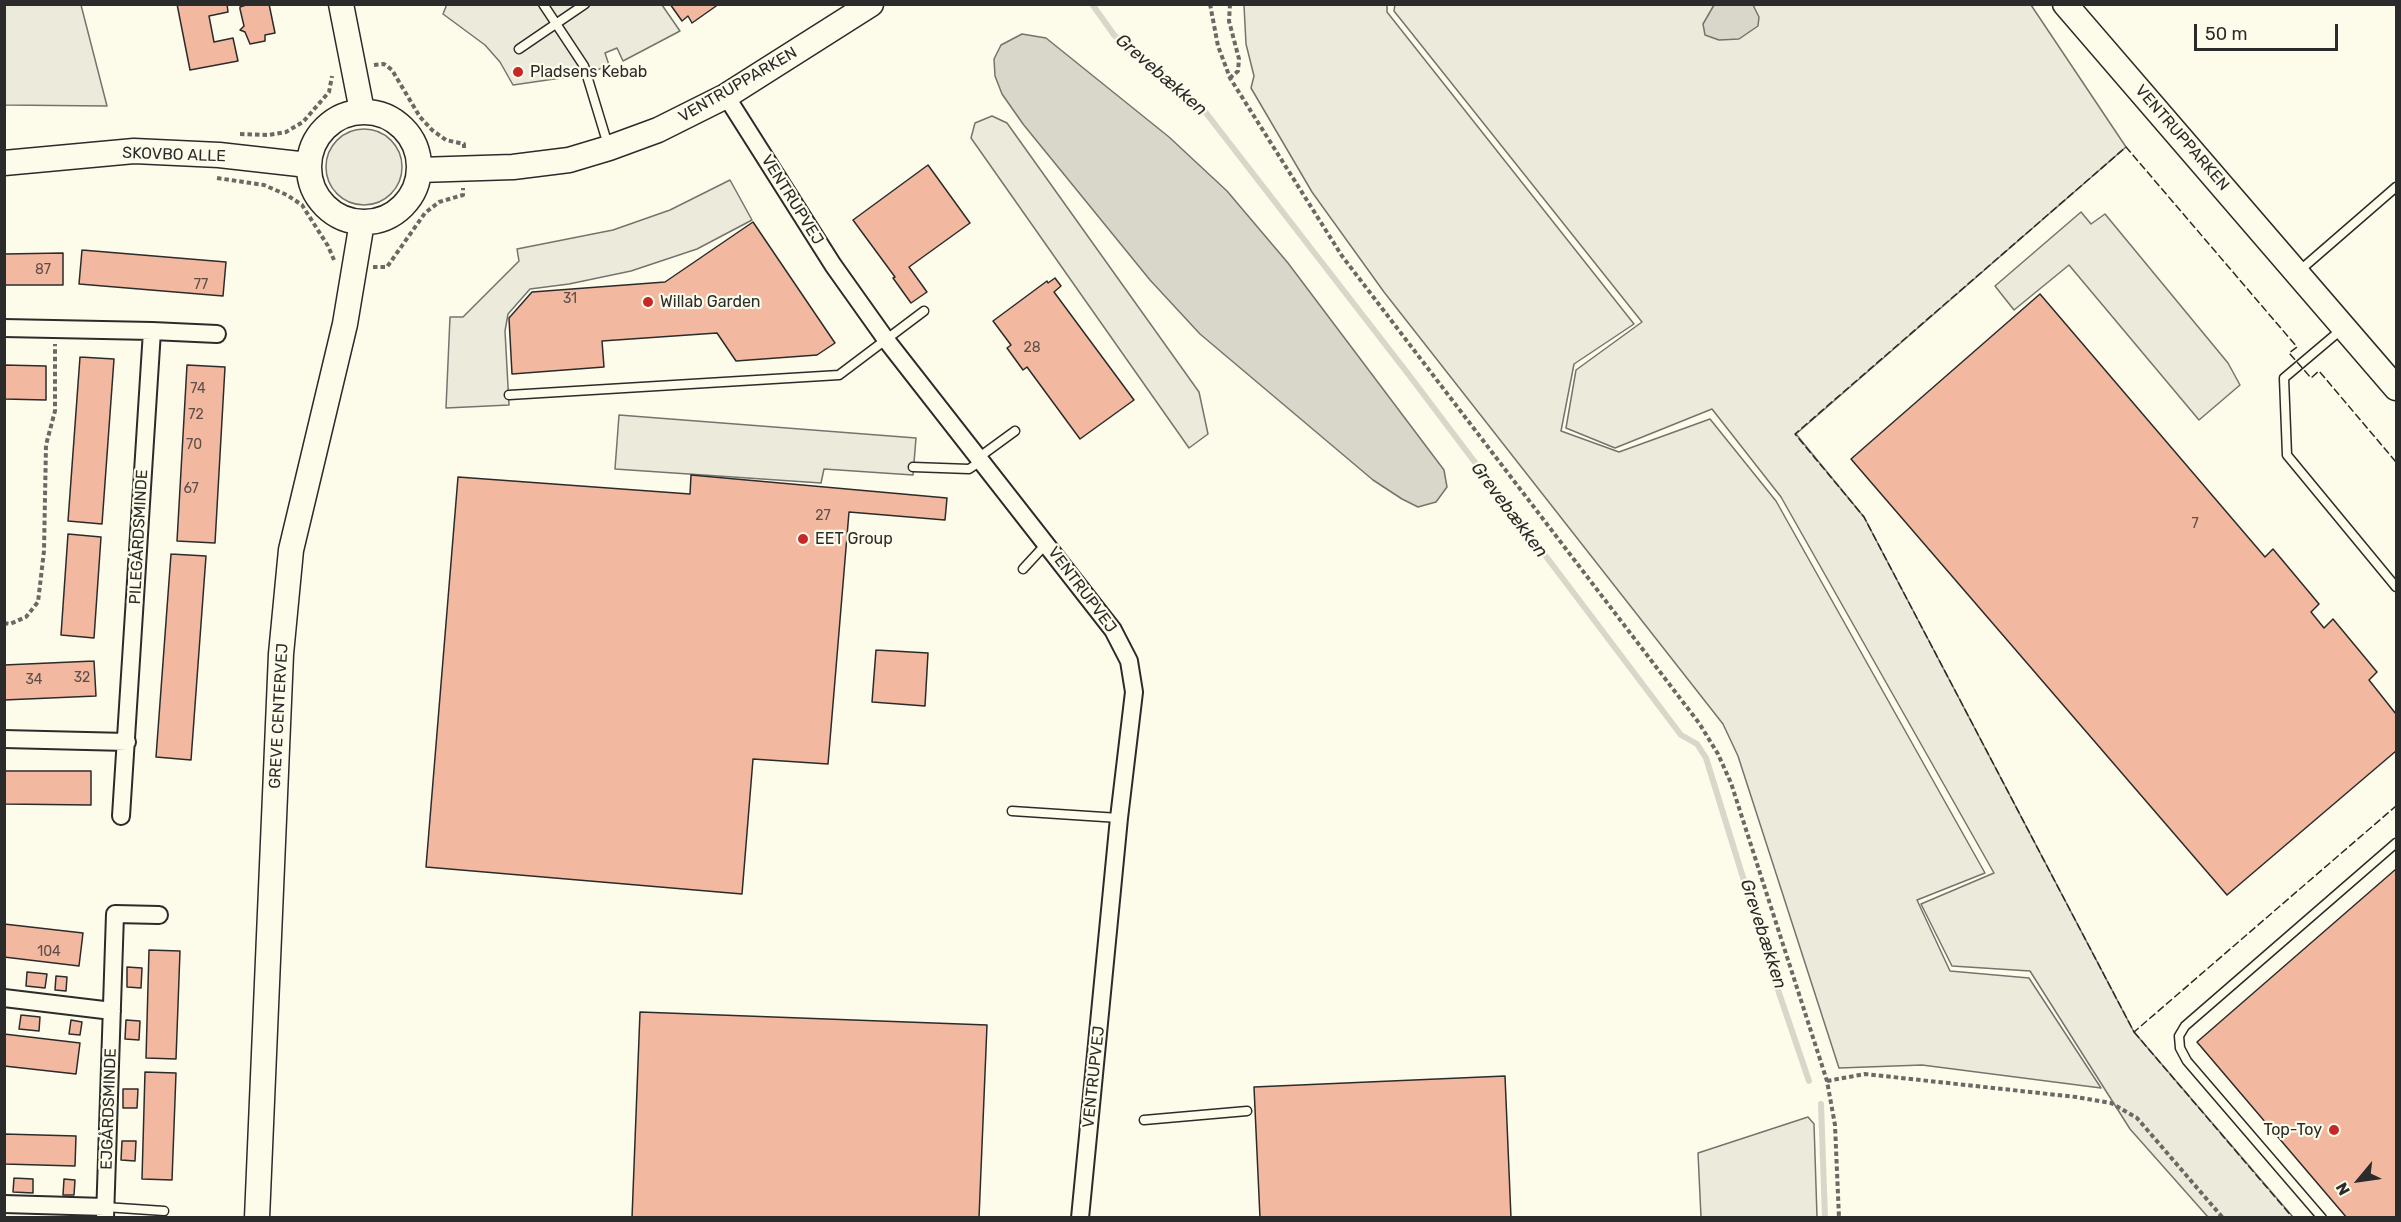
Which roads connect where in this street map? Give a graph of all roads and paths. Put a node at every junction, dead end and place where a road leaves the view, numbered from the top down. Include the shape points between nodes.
1 (341, 4) edge
2 (543, 4) edge
3 (585, 4) edge
4 (871, 4) edge
5 (1210, 4) edge
6 (1230, 4) edge
7 (2065, 4) edge
8 (557, 23) junction
9 (519, 49) dead end
10 (353, 68) junction
11 (1230, 78) junction
12 (726, 96) junction
13 (362, 111) junction
14 (233, 134) dead end
15 (464, 144) dead end
16 (609, 148) junction
17 (4, 163) edge
18 (308, 165) junction
19 (420, 170) junction
20 (208, 177) dead end
21 (2397, 187) edge
22 (463, 195) dead end
23 (362, 222) junction
24 (355, 264) junction
25 (2297, 273) junction
26 (924, 311) dead end
27 (2344, 327) junction
28 (4, 328) edge
29 (55, 328) junction
30 (152, 331) junction
31 (217, 334) dead end
32 (887, 341) junction
33 (2397, 388) edge
34 (508, 395) dead end
35 (1015, 431) dead end
36 (980, 459) junction
37 (914, 467) dead end
38 (1047, 543) junction
39 (1023, 569) dead end
40 (2397, 587) edge
41 (4, 623) edge
42 (4, 740) edge
43 (127, 742) junction
44 (1012, 811) dead end
45 (121, 816) dead end
46 (1119, 818) junction
47 (2397, 843) edge
48 (159, 915) dead end
49 (4, 998) edge
50 (112, 1011) junction
51 (1827, 1081) junction
52 (1247, 1111) dead end
53 (1144, 1120) dead end
54 (4, 1204) edge
55 (164, 1211) dead end
56 (105, 1212) edge
57 (257, 1218) edge
58 (1080, 1218) edge
59 (1839, 1218) edge
60 (2223, 1218) edge
61 (2322, 1218) edge

1 - 10 street
2 - 8 lane
3 - 8 lane
4 - 12 street, VENTRUPPARKEN
5 - 11 path via 1218,46
6 - 11 path via 1229,21 1239,59 1238,71
7 - 25 street, VENTRUPPARKEN
8 - 9 lane
8 - 16 lane via 584,66
10 - 13 street
10 - 14 path via 333,72 329,92 303,122 286,132
10 - 15 path via 384,64 432,130 446,140
11 - 51 path via 1342,256 1692,713 1718,754 1731,783
12 - 16 street, VENTRUPPARKEN via 658,130
12 - 32 street, VENTRUPVEJ via 833,265
13 - 18 street via 345,114 325,128 311,149
13 - 19 street via 380,113 410,135
16 - 19 street, VENTRUPPARKEN via 546,163
17 - 18 street, SKOVBO ALLE via 134,151
18 - 23 street via 310,182 330,211
19 - 23 street via 414,191 401,208 383,219
20 - 24 path via 264,185 288,195 302,205 334,262
21 - 25 lane
22 - 24 path via 439,202 425,213 387,267
23 - 24 street, GREVE CENTERVEJ
24 - 57 street, GREVE CENTERVEJ via 345,324 291,550 281,654
25 - 27 street, VENTRUPPARKEN
26 - 32 lane
27 - 33 street, VENTRUPPARKEN
27 - 40 lane via 2284,378 2287,455
28 - 29 street
29 - 30 street
29 - 41 path via 55,411 46,445 44,551 38,602 26,617
30 - 31 street
30 - 43 street, PILEGÅRDSMINDE
32 - 34 lane via 839,375
32 - 36 street, VENTRUPVEJ
35 - 36 lane
36 - 37 lane via 969,469
36 - 38 street, VENTRUPVEJ
38 - 39 lane
38 - 46 street, VENTRUPVEJ via 1113,630 1129,661 1134,692
42 - 43 street
43 - 45 street, PILEGÅRDSMINDE
44 - 46 lane
46 - 58 street, VENTRUPVEJ
47 - 61 lane via 2185,1026 2179,1036 2187,1061
48 - 50 street, EJGÅRDSMINDE via 115,914
49 - 50 street
50 - 56 street, EJGÅRDSMINDE
51 - 59 path via 1835,1125
51 - 60 path via 1865,1074 2110,1103 2137,1118
52 - 53 lane
54 - 56 street
55 - 56 lane

